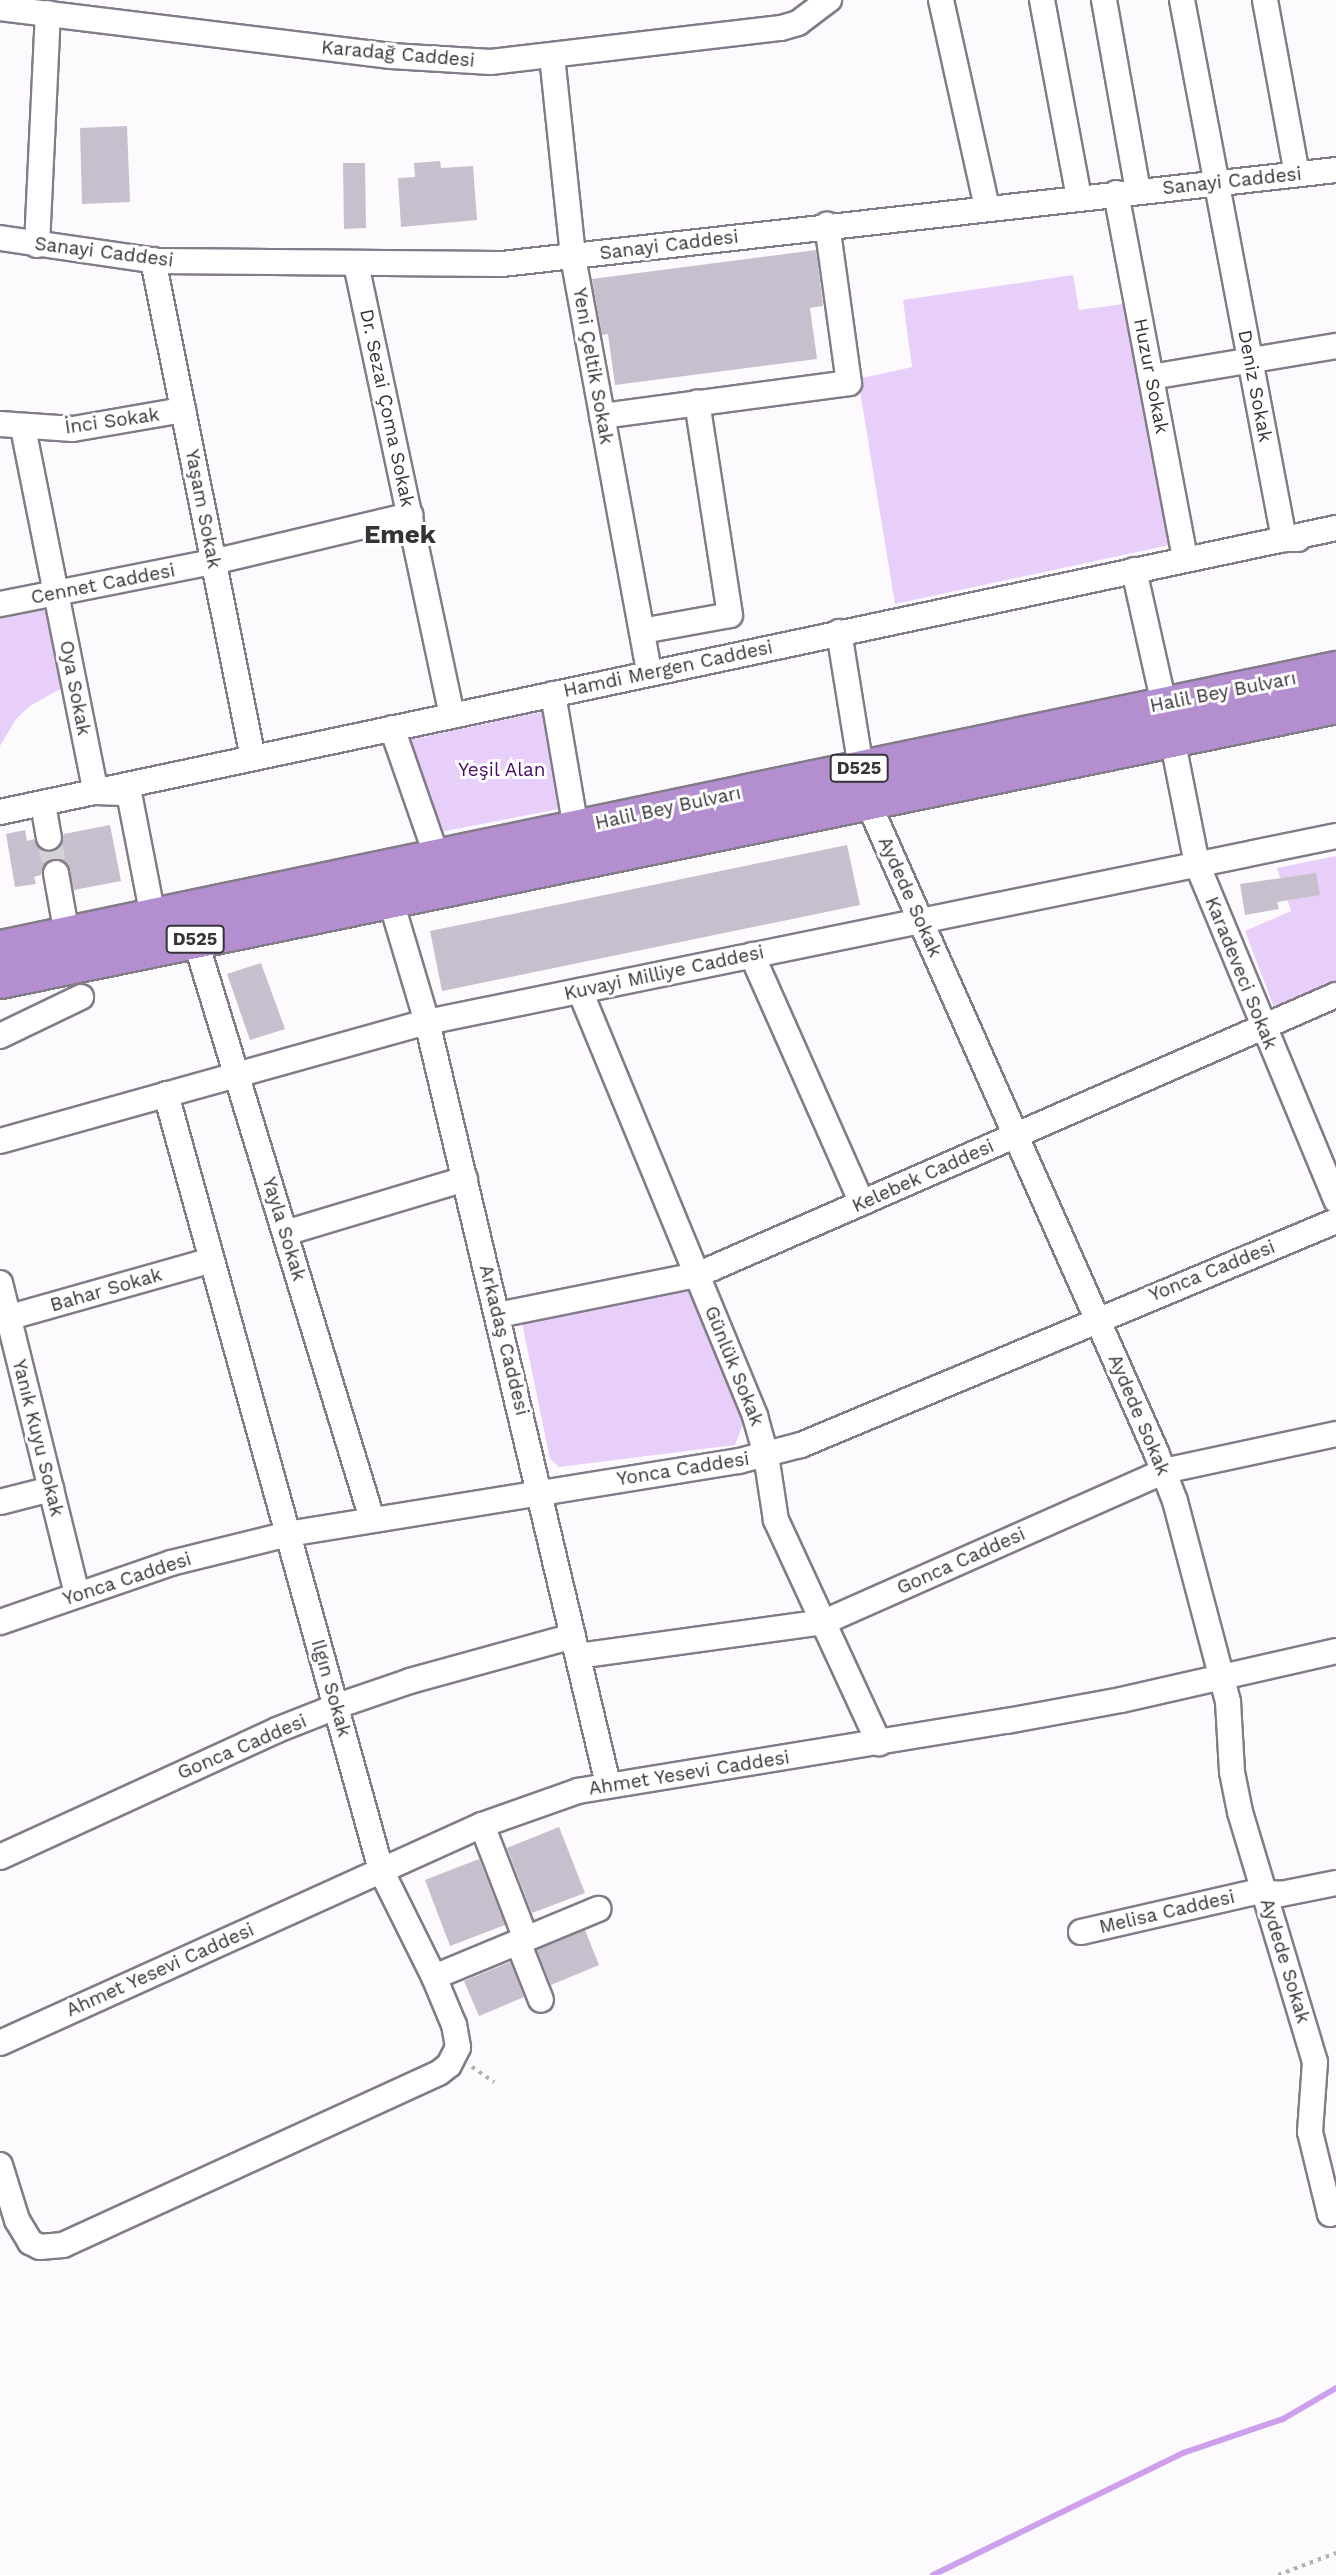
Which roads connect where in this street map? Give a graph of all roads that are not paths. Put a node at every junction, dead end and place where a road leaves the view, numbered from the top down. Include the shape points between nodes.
1 (830, 0) edge
2 (941, 0) edge
3 (1042, 0) edge
4 (1104, 0) edge
5 (1182, 0) edge
6 (1265, 0) edge
7 (0, 8) edge
8 (48, 13) junction
9 (552, 56) junction
10 (1336, 170) edge
11 (1297, 174) junction
12 (1216, 182) junction
13 (1128, 192) junction
14 (1079, 197) junction
15 (987, 207) junction
16 (827, 225) junction
17 (0, 238) edge
18 (37, 245) junction
19 (573, 257) junction
20 (153, 260) junction
21 (356, 264) junction
22 (1336, 345) edge
23 (1250, 360) junction
24 (1151, 377) junction
25 (697, 403) junction
26 (183, 410) junction
27 (602, 416) junction
28 (12, 426) edge
29 (410, 515) junction
30 (1336, 528) edge
31 (1284, 539) junction
32 (1336, 540) edge
33 (1185, 558) junction
34 (214, 562) junction
35 (1134, 570) junction
36 (56, 593) junction
37 (0, 604) edge
38 (642, 631) junction
39 (839, 632) junction
40 (1336, 670) edge
41 (649, 673) junction
42 (553, 694) junction
43 (1336, 704) edge
44 (452, 716) junction
45 (1168, 721) junction
46 (392, 728) junction
47 (253, 758) junction
48 (864, 784) junction
49 (96, 792) junction
50 (43, 804) junction
51 (0, 812) edge
52 (576, 828) junction
53 (1336, 836) edge
54 (49, 837) tunnel mouth
55 (437, 857) junction
56 (1197, 864) junction
57 (56, 873) tunnel mouth
58 (390, 898) junction
59 (153, 917) junction
60 (920, 919) junction
61 (67, 935) junction
62 (195, 939) junction
63 (0, 949) edge
64 (752, 955) junction
65 (0, 979) edge
66 (580, 990) junction
67 (1336, 995) edge
68 (81, 997) dead end
69 (427, 1022) junction
70 (1263, 1027) junction
71 (0, 1037) edge
72 (236, 1074) junction
73 (166, 1094) junction
74 (1016, 1135) junction
75 (0, 1141) edge
76 (465, 1179) junction
77 (1336, 1199) edge
78 (862, 1203) junction
79 (1336, 1221) edge
80 (285, 1233) junction
81 (212, 1260) junction
82 (697, 1275) junction
83 (0, 1283) edge
84 (498, 1315) junction
85 (4, 1319) edge
86 (1098, 1319) junction
87 (1336, 1434) edge
88 (766, 1455) junction
89 (1164, 1471) junction
90 (51, 1489) junction
91 (541, 1493) junction
92 (0, 1502) edge
93 (372, 1519) junction
94 (288, 1534) junction
95 (76, 1594) junction
96 (0, 1622) edge
97 (824, 1622) junction
98 (576, 1646) junction
99 (1336, 1651) edge
100 (1222, 1678) junction
101 (337, 1708) junction
102 (879, 1743) junction
103 (608, 1784) junction
104 (482, 1825) junction
105 (0, 1857) edge
106 (381, 1870) junction
107 (1336, 1883) edge
108 (1264, 1893) junction
109 (598, 1909) dead end
110 (1081, 1932) dead end
111 (522, 1941) junction
112 (434, 1977) junction
113 (541, 2000) dead end
114 (0, 2042) edge
115 (0, 2165) edge
116 (1336, 2212) edge

1 - 9 street, Karadağ Caddesi via 798,23 781,28
2 - 15 street
3 - 14 street
4 - 13 street, Huzur Sokak
5 - 12 street, Deniz Sokak
6 - 11 street
7 - 8 street, Karadağ Caddesi
8 - 9 street, Karadağ Caddesi via 419,59 491,61
8 - 18 street
9 - 19 street, Yeni Çeltik Sokak
10 - 11 street, Sanayi Caddesi
11 - 12 street, Sanayi Caddesi
12 - 13 street, Sanayi Caddesi
12 - 23 street, Deniz Sokak
13 - 14 street, Sanayi Caddesi
13 - 24 street, Huzur Sokak
14 - 15 street, Sanayi Caddesi
15 - 16 street, Sanayi Caddesi
16 - 19 street, Sanayi Caddesi
16 - 25 street via 849,383
17 - 18 street, Sanayi Caddesi
18 - 20 street, Sanayi Caddesi
19 - 21 street, Sanayi Caddesi via 502,264
19 - 27 street, Yeni Çeltik Sokak
20 - 21 street, Sanayi Caddesi
20 - 26 street, Yaşam Sokak
21 - 29 street, Dr. Sezai Çoma Sokak
22 - 23 street
23 - 24 street
23 - 31 street, Deniz Sokak
24 - 33 street, Huzur Sokak
25 - 27 street
25 - 38 street via 730,614
26 - 28 street, İnci Sokak via 93,427
26 - 34 street, Yaşam Sokak
27 - 38 street, Yeni Çeltik Sokak
28 - 36 street, Oya Sokak
29 - 34 street, Cennet Caddesi
29 - 44 street, Dr. Sezai Çoma Sokak
30 - 31 street, Hamdi Mergen Caddesi
31 - 32 street
31 - 33 street, Hamdi Mergen Caddesi
33 - 35 street, Hamdi Mergen Caddesi
34 - 36 street, Cennet Caddesi
34 - 47 street, Yaşam Sokak
35 - 39 street, Hamdi Mergen Caddesi
35 - 45 street, Karadeveci Sokak
36 - 37 street, Cennet Caddesi
36 - 49 street, Oya Sokak
38 - 41 street, Yeni Çeltik Sokak
39 - 41 street, Hamdi Mergen Caddesi
39 - 48 street, Aydede Sokak
40 - 45 highway, Halil Bey Bulvarı / D525
41 - 42 street, Hamdi Mergen Caddesi
42 - 44 street, Hamdi Mergen Caddesi
42 - 52 street
43 - 45 highway, Halil Bey Bulvarı / D525
44 - 46 street, Hamdi Mergen Caddesi
45 - 48 highway, Halil Bey Bulvarı / D525
45 - 56 street, Karadeveci Sokak
46 - 47 street, Hamdi Mergen Caddesi
46 - 55 street
47 - 49 street, Hamdi Mergen Caddesi
48 - 52 highway, Halil Bey Bulvarı / D525
48 - 58 highway, Halil Bey Bulvarı / D525
48 - 60 street, Aydede Sokak
49 - 50 street, Hamdi Mergen Caddesi
49 - 59 street via 129,793
50 - 51 street, Hamdi Mergen Caddesi
50 - 54 street
52 - 55 highway, Halil Bey Bulvarı / D525
53 - 56 street, Kuvayi Milliye Caddesi
55 - 59 highway, Halil Bey Bulvarı / D525
56 - 60 street, Kuvayi Milliye Caddesi
56 - 70 street, Karadeveci Sokak
57 - 61 street
58 - 62 highway, Halil Bey Bulvarı / D525
58 - 69 street, Arkadaş Caddesi
59 - 61 highway, Halil Bey Bulvarı / D525
60 - 64 street, Kuvayi Milliye Caddesi
60 - 74 street, Aydede Sokak
61 - 63 highway, Halil Bey Bulvarı / D525
62 - 65 highway, Halil Bey Bulvarı / D525
62 - 72 street, Yayla Sokak
64 - 66 street, Kuvayi Milliye Caddesi
64 - 78 street
66 - 69 street, Kuvayi Milliye Caddesi
66 - 82 street, Günlük Sokak
67 - 70 street, Kelebek Caddesi
68 - 71 street
69 - 72 street, Kuvayi Milliye Caddesi
69 - 76 street, Arkadaş Caddesi
70 - 74 street, Kelebek Caddesi
70 - 77 street, Karadeveci Sokak
72 - 73 street, Kuvayi Milliye Caddesi
72 - 80 street, Yayla Sokak
73 - 75 street, Kuvayi Milliye Caddesi
73 - 81 street, Ilgın Sokak
74 - 78 street, Kelebek Caddesi
74 - 86 street, Aydede Sokak
76 - 80 street
76 - 84 street, Arkadaş Caddesi
78 - 82 street, Kelebek Caddesi
79 - 86 street, Yonca Caddesi
80 - 93 street, Yayla Sokak
81 - 85 street, Bahar Sokak
81 - 94 street, Ilgın Sokak
82 - 84 street, Kelebek Caddesi
82 - 88 street, Günlük Sokak via 755,1416
83 - 85 street, Yanık Kuyu Sokak
84 - 91 street, Arkadaş Caddesi
85 - 90 street, Yanık Kuyu Sokak
86 - 88 street, Yonca Caddesi via 841,1430
86 - 89 street, Aydede Sokak
87 - 89 street, Gonca Caddesi
88 - 91 street, Yonca Caddesi
88 - 97 street, Günlük Sokak via 776,1520
89 - 97 street, Gonca Caddesi
89 - 100 street, Aydede Sokak
90 - 92 street
90 - 95 street, Yanık Kuyu Sokak
91 - 93 street, Yonca Caddesi
91 - 98 street, Arkadaş Caddesi
93 - 94 street, Yonca Caddesi
94 - 95 street, Yonca Caddesi via 171,1563
94 - 101 street, Ilgın Sokak
95 - 96 street, Yonca Caddesi
97 - 98 street, Gonca Caddesi
97 - 102 street, Günlük Sokak
98 - 101 street, Gonca Caddesi via 410,1681
98 - 103 street, Arkadaş Caddesi
99 - 100 street, Ahmet Yesevi Caddesi
100 - 102 street, Ahmet Yesevi Caddesi
100 - 108 street, Aydede Sokak via 1231,1721 1235,1791
101 - 105 street, Gonca Caddesi via 277,1730
101 - 106 street, Ilgın Sokak
102 - 103 street, Ahmet Yesevi Caddesi
103 - 104 street, Ahmet Yesevi Caddesi
104 - 106 street, Ahmet Yesevi Caddesi
104 - 111 street
106 - 112 street, Ilgın Sokak
106 - 114 street, Ahmet Yesevi Caddesi
107 - 108 street, Melisa Caddesi via 1281,1895
108 - 110 street, Melisa Caddesi
108 - 116 street, Aydede Sokak via 1315,2062 1310,2132 1330,2214
109 - 111 street
111 - 112 street
111 - 113 street
112 - 115 street, Ilgın Sokak via 457,2036 455,2057 439,2073 63,2245 40,2247 23,2232

